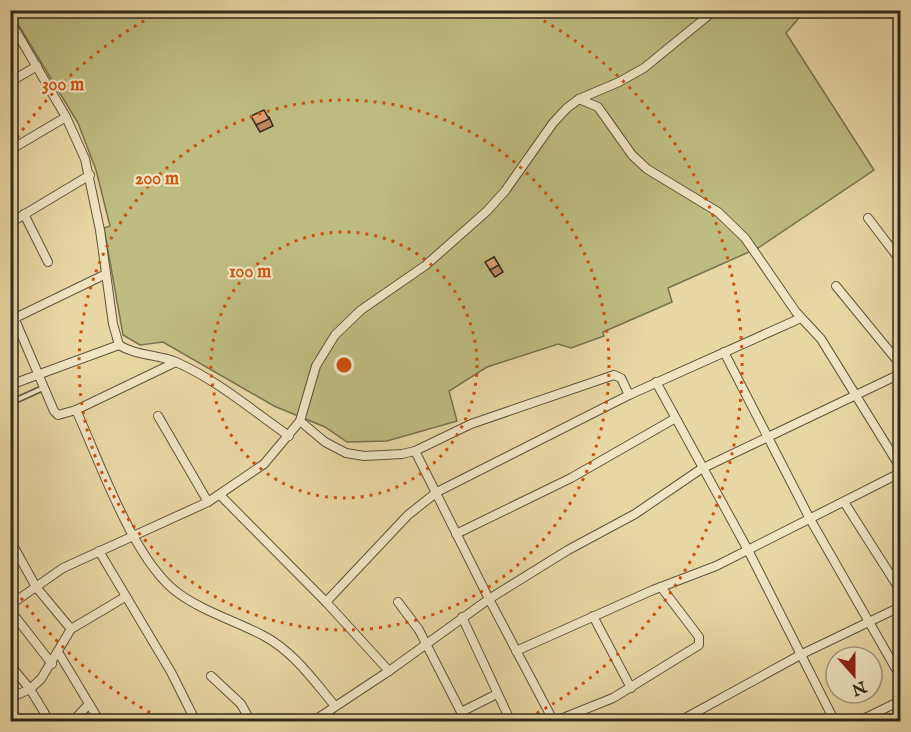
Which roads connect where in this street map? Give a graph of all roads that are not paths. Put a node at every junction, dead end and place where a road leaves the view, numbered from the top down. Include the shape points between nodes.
1 (715, 10) edge
2 (10, 21) edge
3 (37, 66) junction
4 (10, 81) edge
5 (579, 99) junction
6 (66, 117) junction
7 (10, 150) edge
8 (90, 175) junction
9 (24, 214) junction
10 (868, 218) dead end
11 (10, 223) edge
12 (900, 261) edge
13 (48, 262) dead end
14 (106, 274) junction
15 (836, 286) dead end
16 (10, 308) edge
17 (15, 318) junction
18 (801, 318) junction
19 (119, 345) junction
20 (724, 352) junction
21 (176, 362) junction
22 (900, 364) edge
23 (39, 374) junction
24 (900, 374) edge
25 (656, 382) junction
26 (10, 385) edge
27 (44, 387) junction
28 (629, 395) junction
29 (857, 396) junction
30 (10, 403) edge
31 (76, 410) junction
32 (158, 416) dead end
33 (674, 419) junction
34 (300, 421) junction
35 (289, 436) junction
36 (767, 437) junction
37 (416, 451) junction
38 (900, 467) edge
39 (701, 469) junction
40 (900, 473) edge
41 (437, 492) junction
42 (220, 495) junction
43 (208, 502) junction
44 (844, 502) junction
45 (810, 519) junction
46 (456, 534) junction
47 (134, 536) junction
48 (12, 546) edge
49 (748, 550) junction
50 (99, 552) junction
51 (36, 587) junction
52 (661, 587) junction
53 (900, 590) edge
54 (125, 597) junction
55 (489, 599) junction
56 (326, 602) junction
57 (398, 602) dead end
58 (10, 605) edge
59 (900, 607) edge
60 (10, 610) edge
61 (593, 616) junction
62 (462, 617) junction
63 (871, 622) junction
64 (71, 629) junction
65 (426, 642) junction
66 (516, 651) junction
67 (58, 652) junction
68 (802, 654) junction
69 (52, 664) junction
70 (10, 665) edge
71 (389, 671) junction
72 (211, 676) dead end
73 (900, 676) edge
74 (631, 688) junction
75 (30, 689) junction
76 (497, 694) junction
77 (10, 698) edge
78 (900, 701) edge
79 (89, 704) junction
80 (335, 706) junction
81 (553, 721) edge
82 (50, 722) edge
83 (72, 722) edge
84 (100, 722) edge
85 (196, 722) edge
86 (251, 722) edge
87 (312, 722) edge
88 (511, 722) edge
89 (678, 722) edge
90 (835, 722) edge
91 (857, 722) edge

1 - 5 street via 644,68
2 - 3 street
3 - 4 street
3 - 6 street
5 - 18 street via 598,107 632,155 647,169 699,199 733,225
5 - 34 street via 553,123 487,211 426,265 362,310 335,335 316,366
6 - 7 street
6 - 8 street
8 - 9 street
8 - 14 street
9 - 11 street
9 - 13 street
10 - 12 street
14 - 17 street
14 - 19 street
15 - 22 street
16 - 17 street
17 - 23 street
18 - 20 street
18 - 29 street via 821,339
19 - 21 street via 128,351
19 - 23 street
20 - 25 street
20 - 36 street
21 - 31 street
21 - 35 street
23 - 26 street
23 - 27 street
24 - 29 street
25 - 28 street
25 - 33 street
27 - 30 lane
27 - 31 street via 56,414 62,416
28 - 37 street via 621,378 614,375 471,424
28 - 41 street
29 - 36 street
29 - 38 street
31 - 47 street
32 - 43 street
33 - 39 street
33 - 46 street via 571,478
34 - 35 street
34 - 37 street via 346,453 384,456
35 - 42 street via 264,464
36 - 39 street
36 - 45 street
37 - 41 street
39 - 49 street
39 - 55 street via 635,514
40 - 44 street
41 - 46 street
41 - 56 street via 408,515
42 - 43 street
42 - 56 street
43 - 47 street
44 - 45 street
44 - 53 street
45 - 49 street
45 - 63 street
46 - 55 street
47 - 50 street
47 - 80 street via 153,566 177,592 275,643 303,667
48 - 51 street
49 - 52 street
49 - 68 street
50 - 51 street via 63,568
50 - 54 street
51 - 58 street
51 - 64 street
52 - 61 street
52 - 74 street via 700,643
54 - 64 street
54 - 85 street
55 - 62 street
55 - 66 street
56 - 71 street
57 - 65 street
59 - 63 street
60 - 69 street
61 - 66 street
61 - 74 street
62 - 65 street
62 - 76 street
63 - 68 street
63 - 73 street
64 - 67 street
65 - 71 street
65 - 76 street via 461,712
66 - 81 street
67 - 69 street
67 - 79 street
68 - 89 street
68 - 90 street
69 - 75 street
70 - 75 street
71 - 80 street
72 - 86 street via 241,704
74 - 81 street
75 - 77 street
75 - 82 street
76 - 88 street
78 - 91 street
79 - 83 street
79 - 84 street
80 - 87 street

